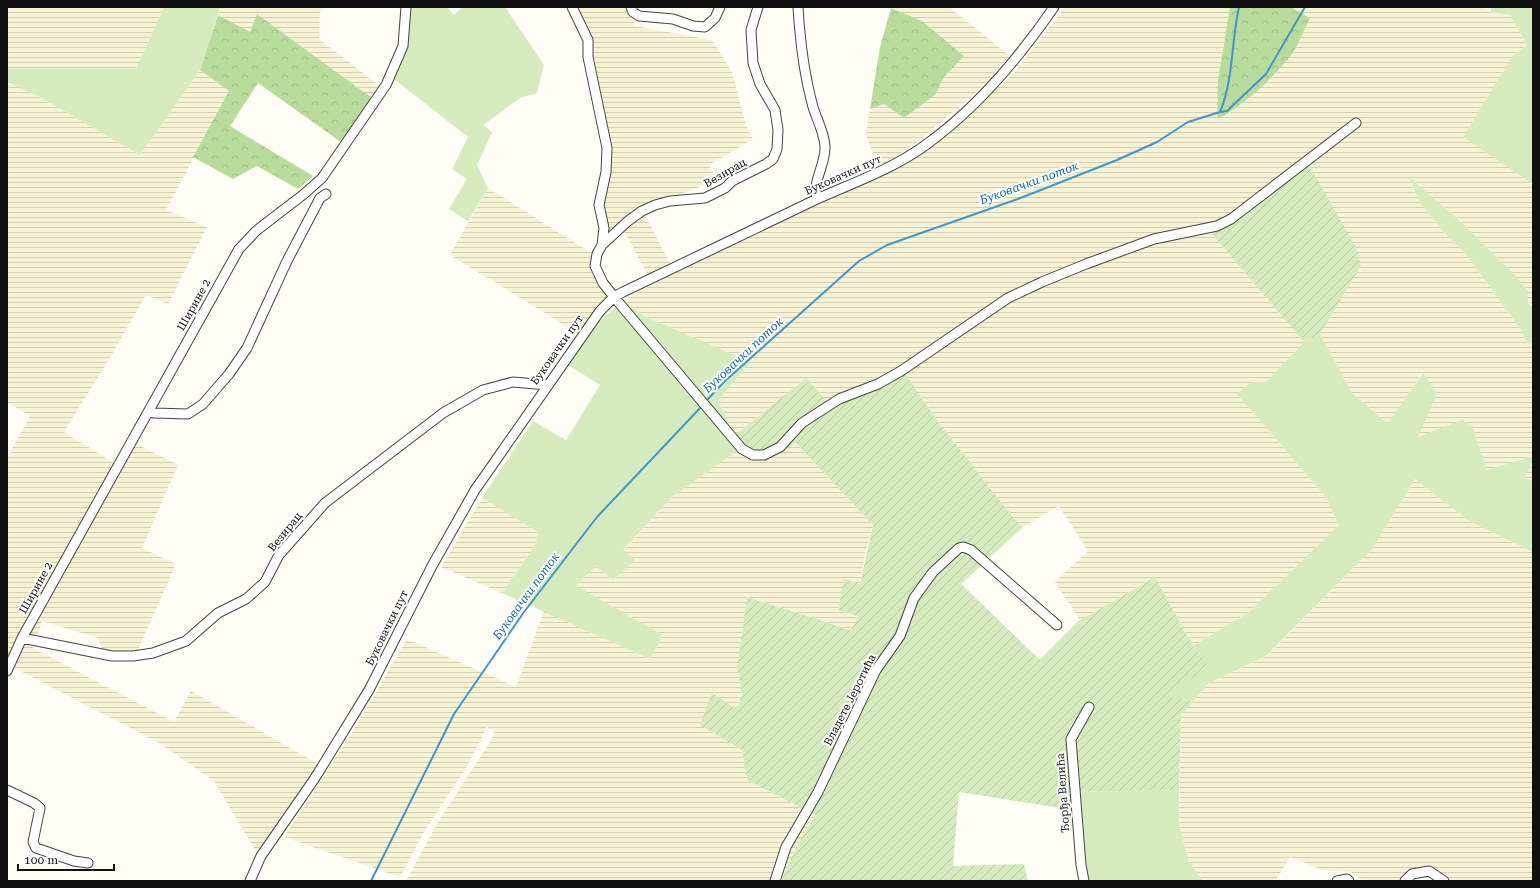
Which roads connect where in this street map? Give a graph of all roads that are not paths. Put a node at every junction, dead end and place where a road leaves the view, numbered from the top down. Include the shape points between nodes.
1 (406, 7) edge
2 (572, 7) edge
3 (631, 7) edge
4 (720, 7) edge
5 (758, 7) edge
6 (798, 7) edge
7 (1054, 7) edge
8 (1356, 123) dead end
9 (326, 194) dead end
10 (817, 199) junction
11 (602, 245) junction
12 (614, 297) junction
13 (547, 385) junction
14 (150, 411) junction
15 (1057, 625) dead end
16 (22, 638) junction
17 (7, 671) edge
18 (1089, 707) dead end
19 (7, 790) edge
20 (88, 863) dead end
21 (250, 881) edge
22 (775, 881) edge
23 (1084, 881) edge
24 (1337, 881) edge
25 (1349, 881) edge
26 (1405, 881) edge
27 (1444, 881) edge

1 - 14 street, Ширине 2 via 403,46 386,85 322,178 256,231 239,249
2 - 11 street via 588,40 588,58 607,148 600,206 604,228
3 - 4 street via 639,16 672,19 705,27 715,18
5 - 11 street, Везирац via 751,30 753,63 760,84 774,110 778,130 777,149 773,158 705,198 670,201 642,211
6 - 10 street via 800,44 813,107 825,145 825,154 814,189
7 - 10 street, Буковачки пут via 1016,59 982,96 941,133 887,169
8 - 12 street, Везирац via 1231,219 1217,226 1154,239 1086,264 1008,298 901,371 878,384 839,400 802,423 780,447 764,455 753,455 742,449
9 - 14 street via 320,198 287,261 247,348 229,374 203,404 188,414 154,414
10 - 12 street, Буковачки пут
11 - 12 street, Везирац via 595,266 603,283
12 - 13 street, Буковачки пут via 591,322
13 - 16 street, Везирац via 513,382 483,390 443,413 325,503 279,555 265,582 246,599 218,613 186,641 153,653 112,656
13 - 21 street, Буковачки пут via 475,490 429,572 369,690 307,791 261,856
14 - 16 street, Ширине 2
15 - 22 street, Владете Јеротића via 971,550 959,548 948,557 914,598 900,636 876,670 818,792 786,847
16 - 17 street
18 - 23 street, Ђорђа Велића via 1071,739
19 - 20 street via 40,808 34,846 74,861
24 - 25 street
26 - 27 street via 1412,874 1430,871

